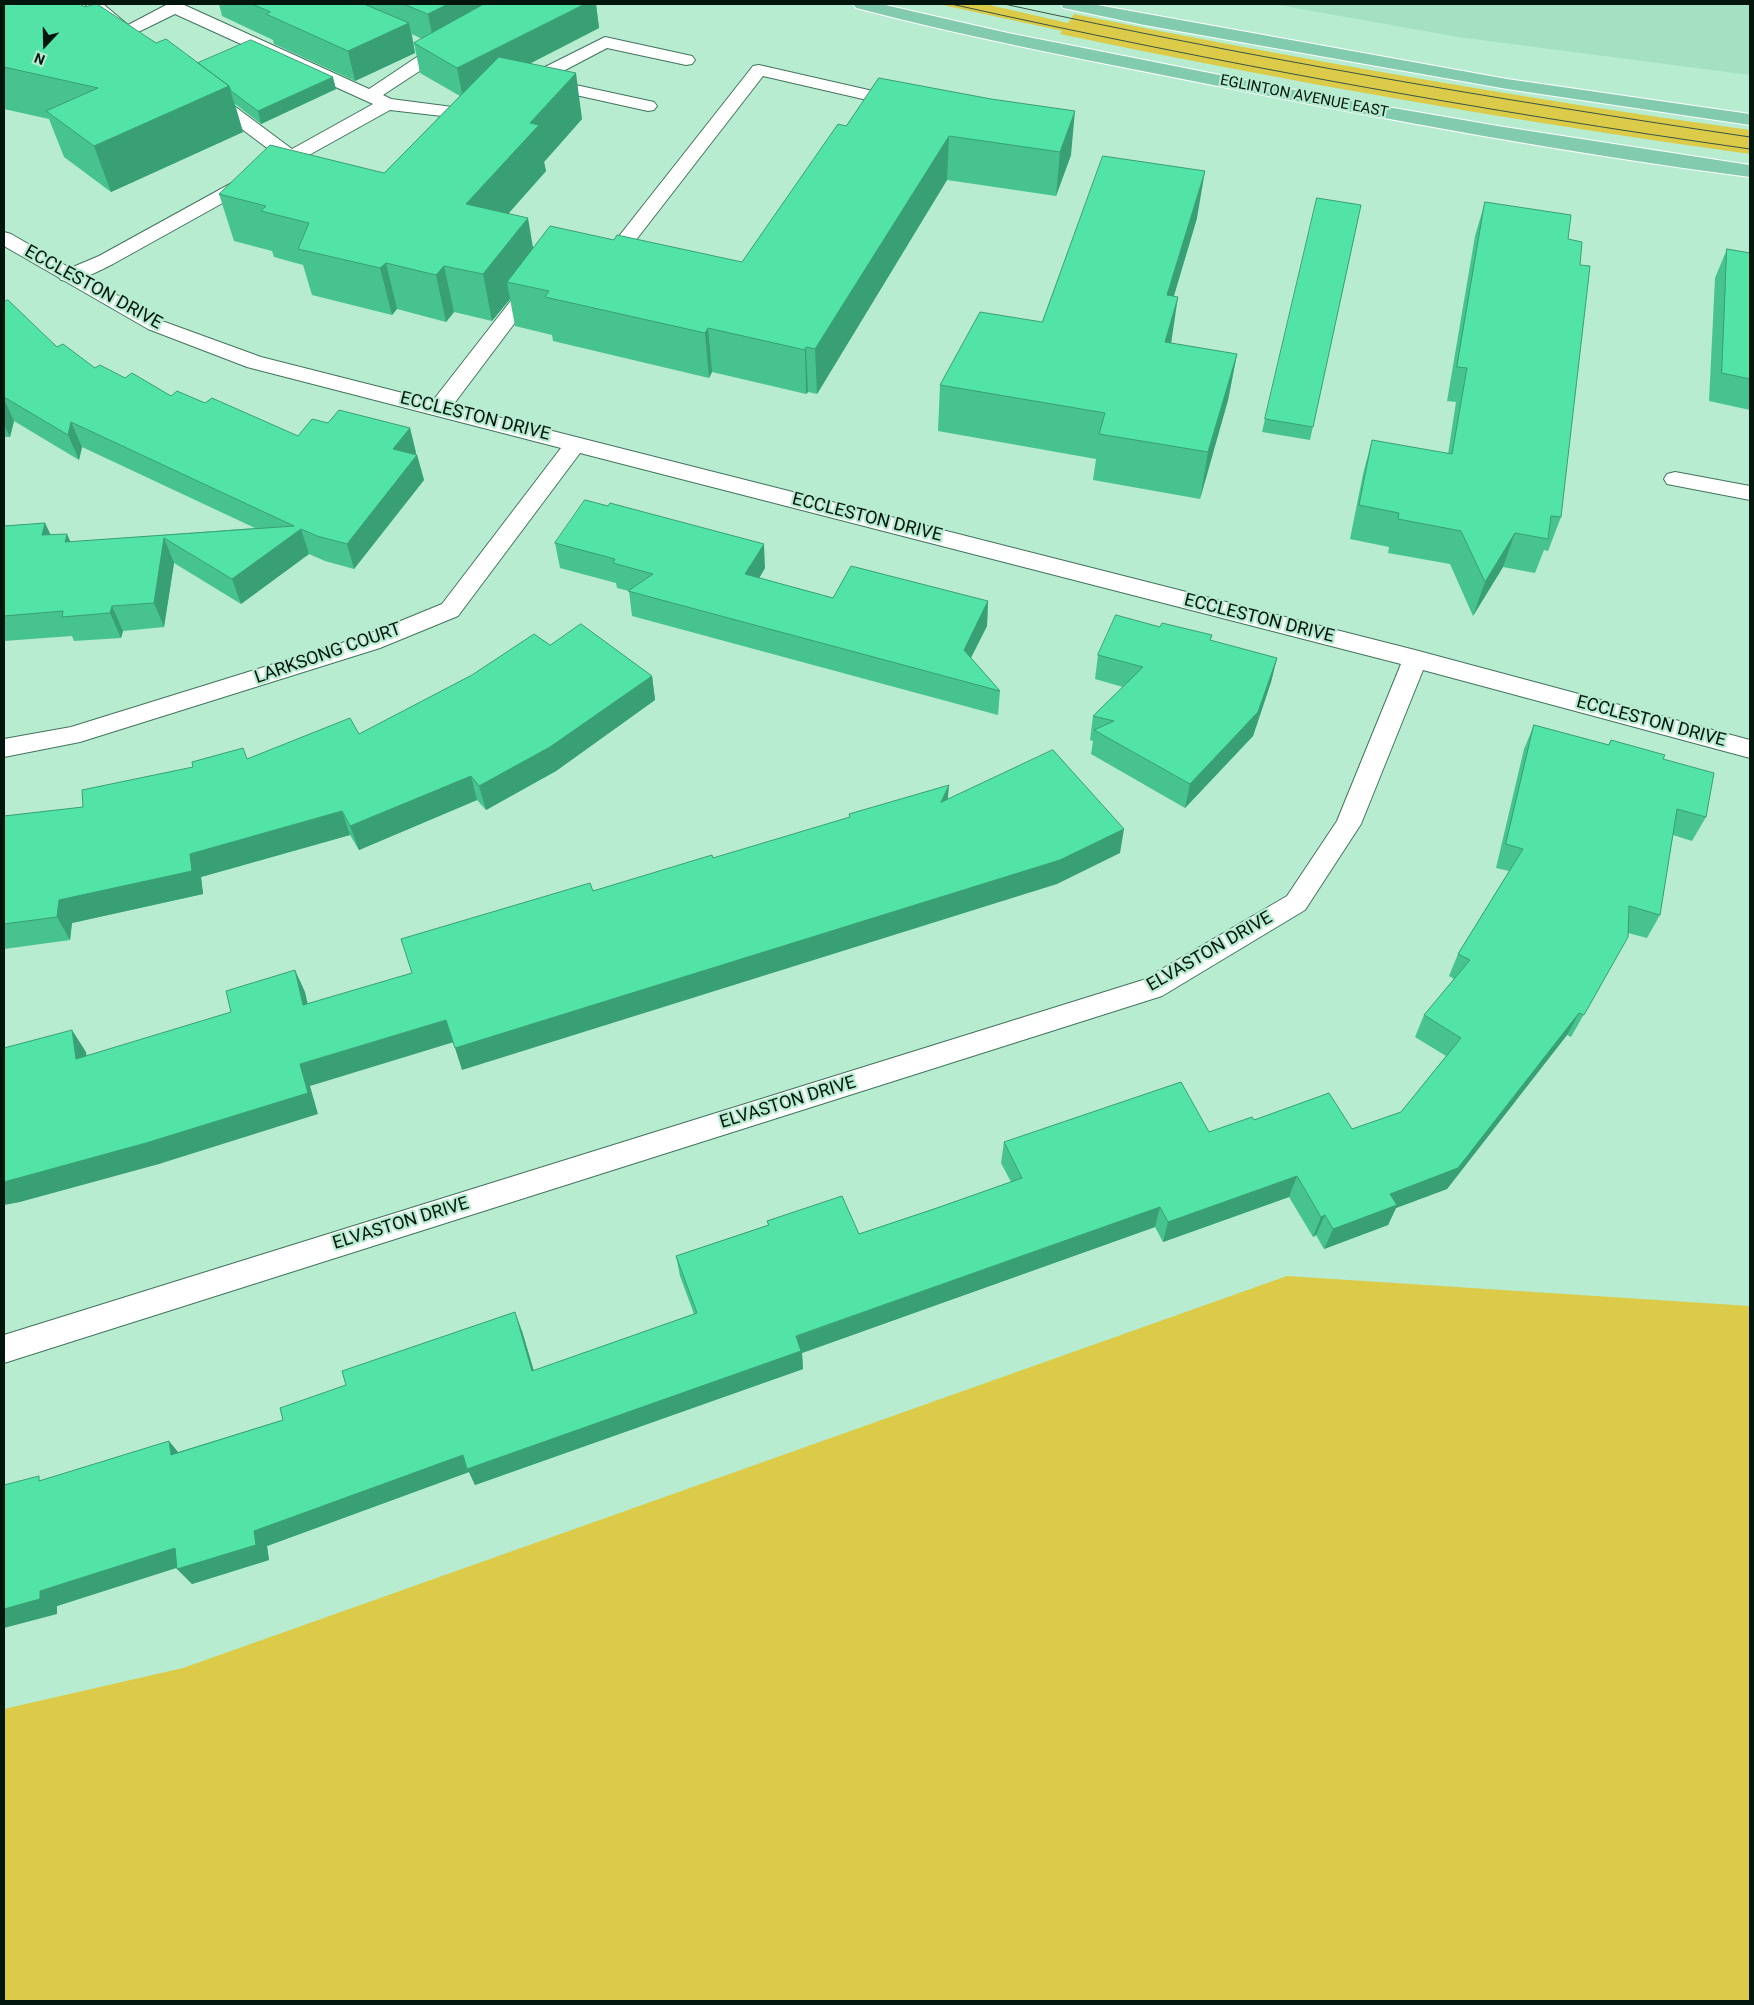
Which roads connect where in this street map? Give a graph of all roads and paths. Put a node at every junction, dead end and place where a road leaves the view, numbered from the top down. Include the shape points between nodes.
1 (93, 4) edge
2 (862, 4) edge
3 (1069, 4) edge
4 (178, 6) edge
5 (126, 33) junction
6 (452, 44) edge
7 (141, 45) edge
8 (418, 45) edge
9 (435, 53) junction
10 (686, 60) dead end
11 (530, 81) junction
12 (196, 86) edge
13 (507, 93) edge
14 (370, 96) junction
15 (387, 104) junction
16 (648, 106) dead end
17 (918, 106) edge
18 (1750, 120) edge
19 (455, 128) edge
20 (291, 157) junction
21 (1750, 171) edge
22 (264, 172) junction
23 (293, 179) edge
24 (4, 238) edge
25 (609, 263) edge
26 (547, 267) edge
27 (68, 276) junction
28 (439, 408) junction
29 (576, 443) junction
30 (1675, 479) dead end
31 (1750, 494) edge
32 (1416, 659) junction
33 (4, 748) edge
34 (1750, 749) edge
35 (4, 1349) edge

1 - 5 street
2 - 21 main road, EGLINTON AVENUE EAST via 1137,65 1346,106
3 - 18 main road via 1497,83
4 - 5 street
4 - 14 street
5 - 7 street
6 - 9 street
8 - 9 street
9 - 14 street
10 - 11 street via 605,42
11 - 13 street
11 - 16 street
12 - 20 street
14 - 15 street
15 - 19 street via 476,110
15 - 20 street
17 - 25 street via 758,70
20 - 22 street
22 - 23 street
22 - 27 street via 106,260
24 - 27 street, ECCLESTON DRIVE
26 - 28 street
27 - 28 street, ECCLESTON DRIVE via 155,325 254,362
28 - 29 street, ECCLESTON DRIVE
29 - 32 street, ECCLESTON DRIVE
29 - 33 street, LARKSONG COURT via 450,610 372,642 71,736
30 - 31 street
32 - 34 street, ECCLESTON DRIVE
32 - 35 street, ELVASTON DRIVE via 1348,824 1296,903 1152,988

